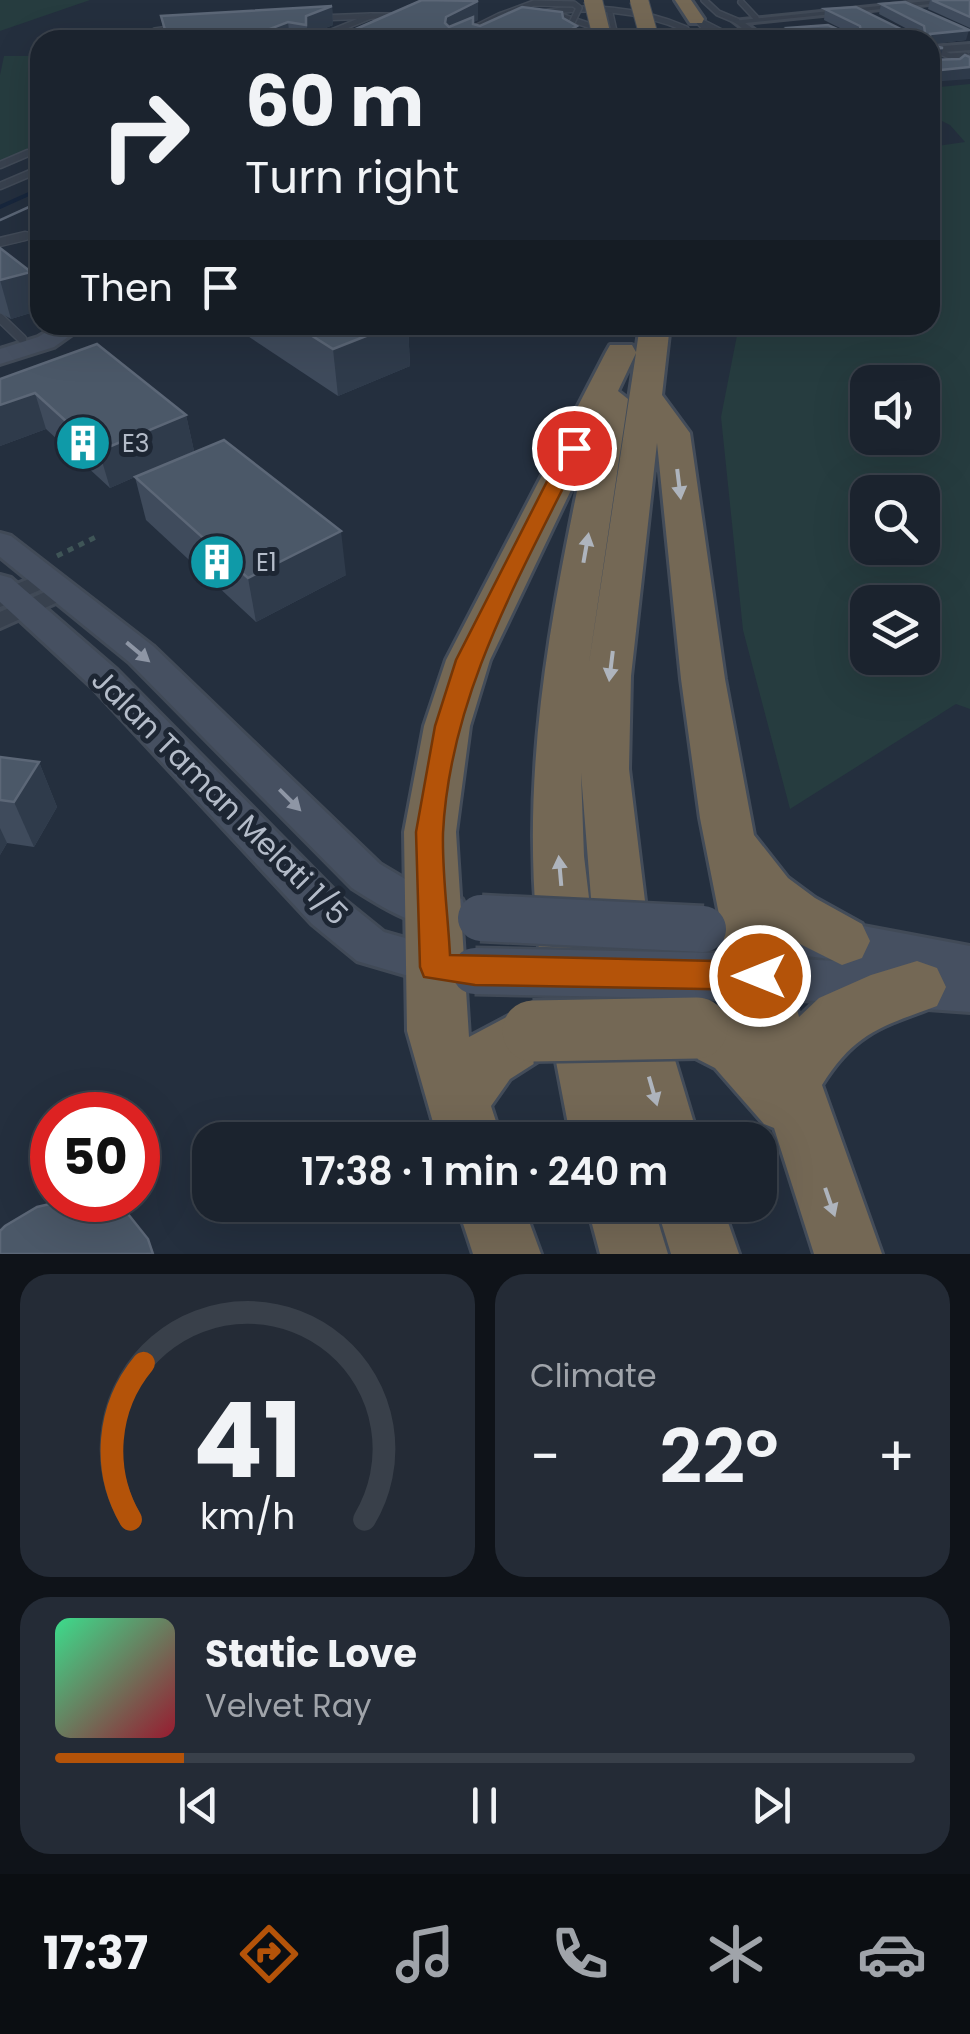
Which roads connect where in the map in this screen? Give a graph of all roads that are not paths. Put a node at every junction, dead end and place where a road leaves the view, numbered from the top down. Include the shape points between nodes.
1 (573, 0) edge
2 (638, 0) edge
3 (682, 0) edge
4 (704, 0) edge
5 (954, 1) edge
6 (742, 2) edge
7 (594, 5) edge
8 (616, 6) edge
9 (903, 6) junction
10 (562, 7) junction
11 (970, 7) edge
12 (853, 9) junction
13 (410, 12) edge
14 (545, 12) junction
15 (920, 13) edge
16 (796, 14) junction
17 (371, 16) junction
18 (500, 16) junction
19 (525, 17) edge
20 (318, 18) edge
21 (517, 18) edge
22 (696, 18) junction
23 (756, 18) junction
24 (535, 21) edge
25 (737, 21) junction
26 (884, 24) edge
27 (570, 26) junction
28 (183, 27) edge
29 (824, 27) edge
30 (162, 30) edge
31 (337, 30) edge
32 (471, 30) edge
33 (569, 30) edge
34 (596, 30) edge
35 (599, 30) edge
36 (605, 30) edge
37 (627, 30) edge
38 (647, 30) edge
39 (686, 30) edge
40 (703, 30) edge
41 (718, 30) edge
42 (749, 30) edge
43 (940, 49) edge
44 (968, 51) edge
45 (957, 64) edge
46 (944, 65) edge
47 (30, 154) edge
48 (0, 164) edge
49 (30, 173) edge
50 (0, 186) edge
51 (30, 235) edge
52 (0, 242) edge
53 (0, 318) edge
54 (45, 335) edge
55 (633, 335) edge
56 (634, 335) edge
57 (634, 335) edge
58 (11, 342) edge
59 (0, 357) edge
60 (646, 396) junction
61 (0, 542) edge
62 (22, 594) edge
63 (725, 818) junction
64 (457, 914) junction
65 (842, 941) junction
66 (372, 948) junction
67 (970, 965) edge
68 (726, 968) junction
69 (455, 969) junction
70 (944, 989) edge
71 (437, 1031) junction
72 (795, 1102) junction
73 (464, 1120) edge
74 (599, 1122) edge
75 (663, 1122) edge
76 (496, 1222) edge
77 (625, 1222) edge
78 (694, 1222) edge
79 (507, 1254) edge
80 (634, 1254) edge
81 (704, 1254) edge
82 (848, 1254) edge

1 - 10 lane
2 - 38 highway, bridge
3 - 22 highway
4 - 25 lane
5 - 9 street
5 - 11 street
6 - 23 lane
7 - 35 highway, bridge
8 - 10 lane
8 - 36 lane
8 - 37 highway
8 - 39 lane
9 - 12 street
9 - 15 street
10 - 14 lane
12 - 16 street
12 - 26 street
13 - 17 lane via 393,20
14 - 19 lane
14 - 34 lane
16 - 23 street
16 - 29 street
17 - 20 lane
17 - 31 lane
18 - 21 lane, bridge
18 - 27 lane, bridge via 520,6 562,2 579,8
18 - 32 lane
22 - 40 lane
22 - 41 lane
23 - 25 street
24 - 27 lane
25 - 42 street
27 - 33 lane, bridge
28 - 30 lane
43 - 44 street
45 - 46 street
47 - 48 lane
49 - 50 lane
51 - 52 lane
53 - 58 lane
54 - 59 main road
55 - 64 highway via 468,660 448,726 430,832
56 - 60 highway
74 -> 57 highway via 559,870 556,766 564,670
60 -> 63 highway via 673,433
60 -> 75 highway via 609,676 604,770 628,1000
61 - 62 main road, Jalan Taman Melati 1/5
62 -> 64 main road, Jalan Taman Melati 1/5 via 141,654 366,876 399,896
62 - 66 main road, Jalan Taman Melati 1/5 via 327,911
63 - 65 highway via 751,878 794,916
63 - 68 highway
64 - 68 main road, Jalan Taman Melati 1/5, bridge
64 - 69 highway
65 - 67 main road
65 - 68 main road
66 - 69 main road, Jalan Taman Melati 1/5
66 - 71 main road
68 - 69 main road, Jalan Taman Melati 1/5, bridge
68 - 70 main road
68 - 72 highway via 718,1033
68 - 73 highway, bridge via 533,1031 489,1058
69 - 71 highway
70 - 72 highway via 861,1004 836,1019 817,1036
71 - 73 highway
72 -> 82 highway
76 - 79 highway
77 - 80 highway
78 - 81 highway

